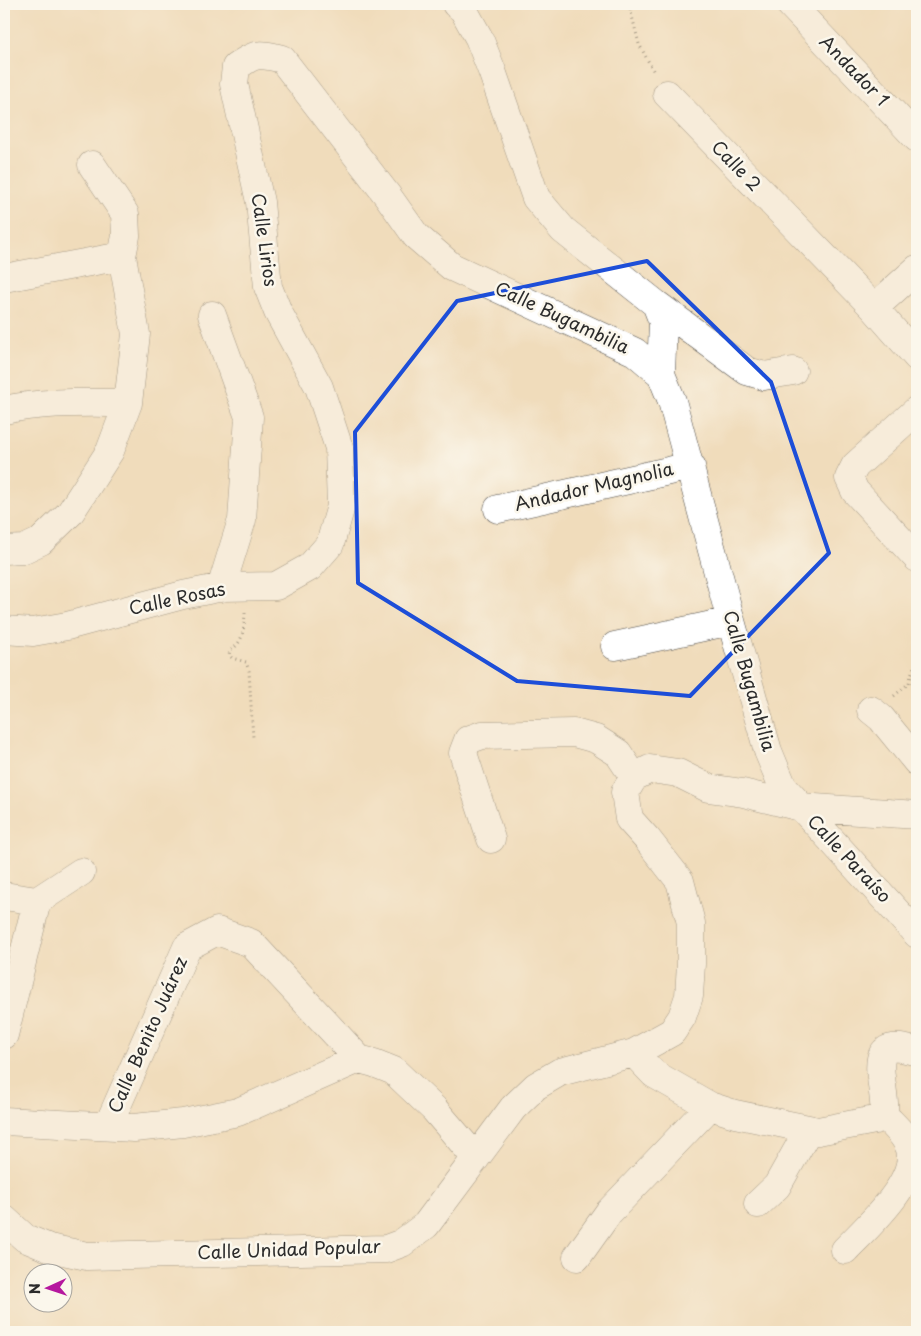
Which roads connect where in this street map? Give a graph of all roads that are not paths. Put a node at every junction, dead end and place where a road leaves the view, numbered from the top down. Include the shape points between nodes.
1 (456, 4) edge
2 (790, 4) edge
3 (250, 56) joint
4 (667, 94) road end
5 (915, 132) edge
6 (92, 165) dead end
7 (122, 256) junction
8 (917, 269) edge
9 (4, 278) edge
10 (656, 304) junction
11 (874, 308) junction
12 (212, 315) dead end
13 (917, 357) edge
14 (793, 372) dead end
15 (661, 374) junction
16 (128, 403) junction
17 (4, 410) edge
18 (917, 410) edge
19 (339, 448) joint
20 (691, 466) junction
21 (498, 509) dead end
22 (4, 550) edge
23 (917, 558) edge
24 (232, 588) junction
25 (731, 621) junction
26 (4, 630) edge
27 (615, 646) dead end
28 (872, 710) road end
29 (917, 762) edge
30 (634, 777) junction
31 (800, 807) junction
32 (917, 815) edge
33 (491, 839) dead end
34 (81, 872) dead end
35 (4, 896) edge
36 (37, 900) junction
37 (917, 934) edge
38 (4, 1035) edge
39 (917, 1052) edge
40 (634, 1053) junction
41 (358, 1060) junction
42 (710, 1106) junction
43 (884, 1115) junction
44 (4, 1121) edge
45 (108, 1126) junction
46 (809, 1129) junction
47 (476, 1158) junction
48 (758, 1204) dead end
49 (4, 1218) edge
50 (845, 1250) dead end
51 (577, 1257) dead end

1 - 10 street via 463,9 479,38 536,198 563,230
2 - 5 street, Andador 1
3 - 15 street, Calle Bugambilia via 282,59 416,236 452,267 635,352
3 - 19 street, Calle Lirios via 236,67 234,84 260,202 268,287 318,387
4 - 11 street, Calle 2
6 - 7 street via 125,214 126,236
7 - 9 street
7 - 16 street via 136,334
8 - 11 street
10 - 14 street via 746,370 764,376
10 - 15 street via 663,322
11 - 13 street, Calle 2
12 - 24 street via 250,417 242,520
15 - 20 street, Calle Bugambilia
16 - 17 street via 76,403
16 - 22 street via 110,451 70,512 41,541 24,549
18 - 23 street via 855,466 849,478 855,491
19 - 24 street, Calle Rosas via 341,506 330,544 310,567 276,586
20 - 21 street, Andador Magnolia
20 - 25 street, Calle Bugambilia
24 - 26 street, Calle Rosas via 175,597 67,626 33,632
25 - 27 street
25 - 31 street, Calle Bugambilia via 768,752 784,787
28 - 29 street
30 - 31 street via 650,770 678,773 708,788
30 - 33 street via 618,753 596,739 574,733 482,735 468,740 463,753
30 - 40 street, Calle Unidad Popular via 625,792 629,819 680,881 691,923 689,996 682,1017 672,1032
31 - 32 street
31 - 37 street, Calle Paraíso
34 - 36 street
35 - 36 street
36 - 38 street
39 - 43 street via 896,1047 884,1052 879,1061
40 - 42 street via 654,1074
40 - 47 street, Calle Unidad Popular via 560,1072 536,1086 513,1108
41 - 45 street via 238,1112 183,1123 134,1128
41 - 45 street, Calle Benito Juárez via 251,943 216,932 187,947
41 - 47 street via 394,1071 434,1109
42 - 46 street
42 - 51 street via 609,1212
43 - 46 street via 876,1120
43 - 50 street via 903,1136 911,1161 899,1191
44 - 45 street
46 - 48 street via 777,1186
47 - 49 street, Calle Unidad Popular via 426,1225 386,1249 87,1256 49,1248 25,1238

